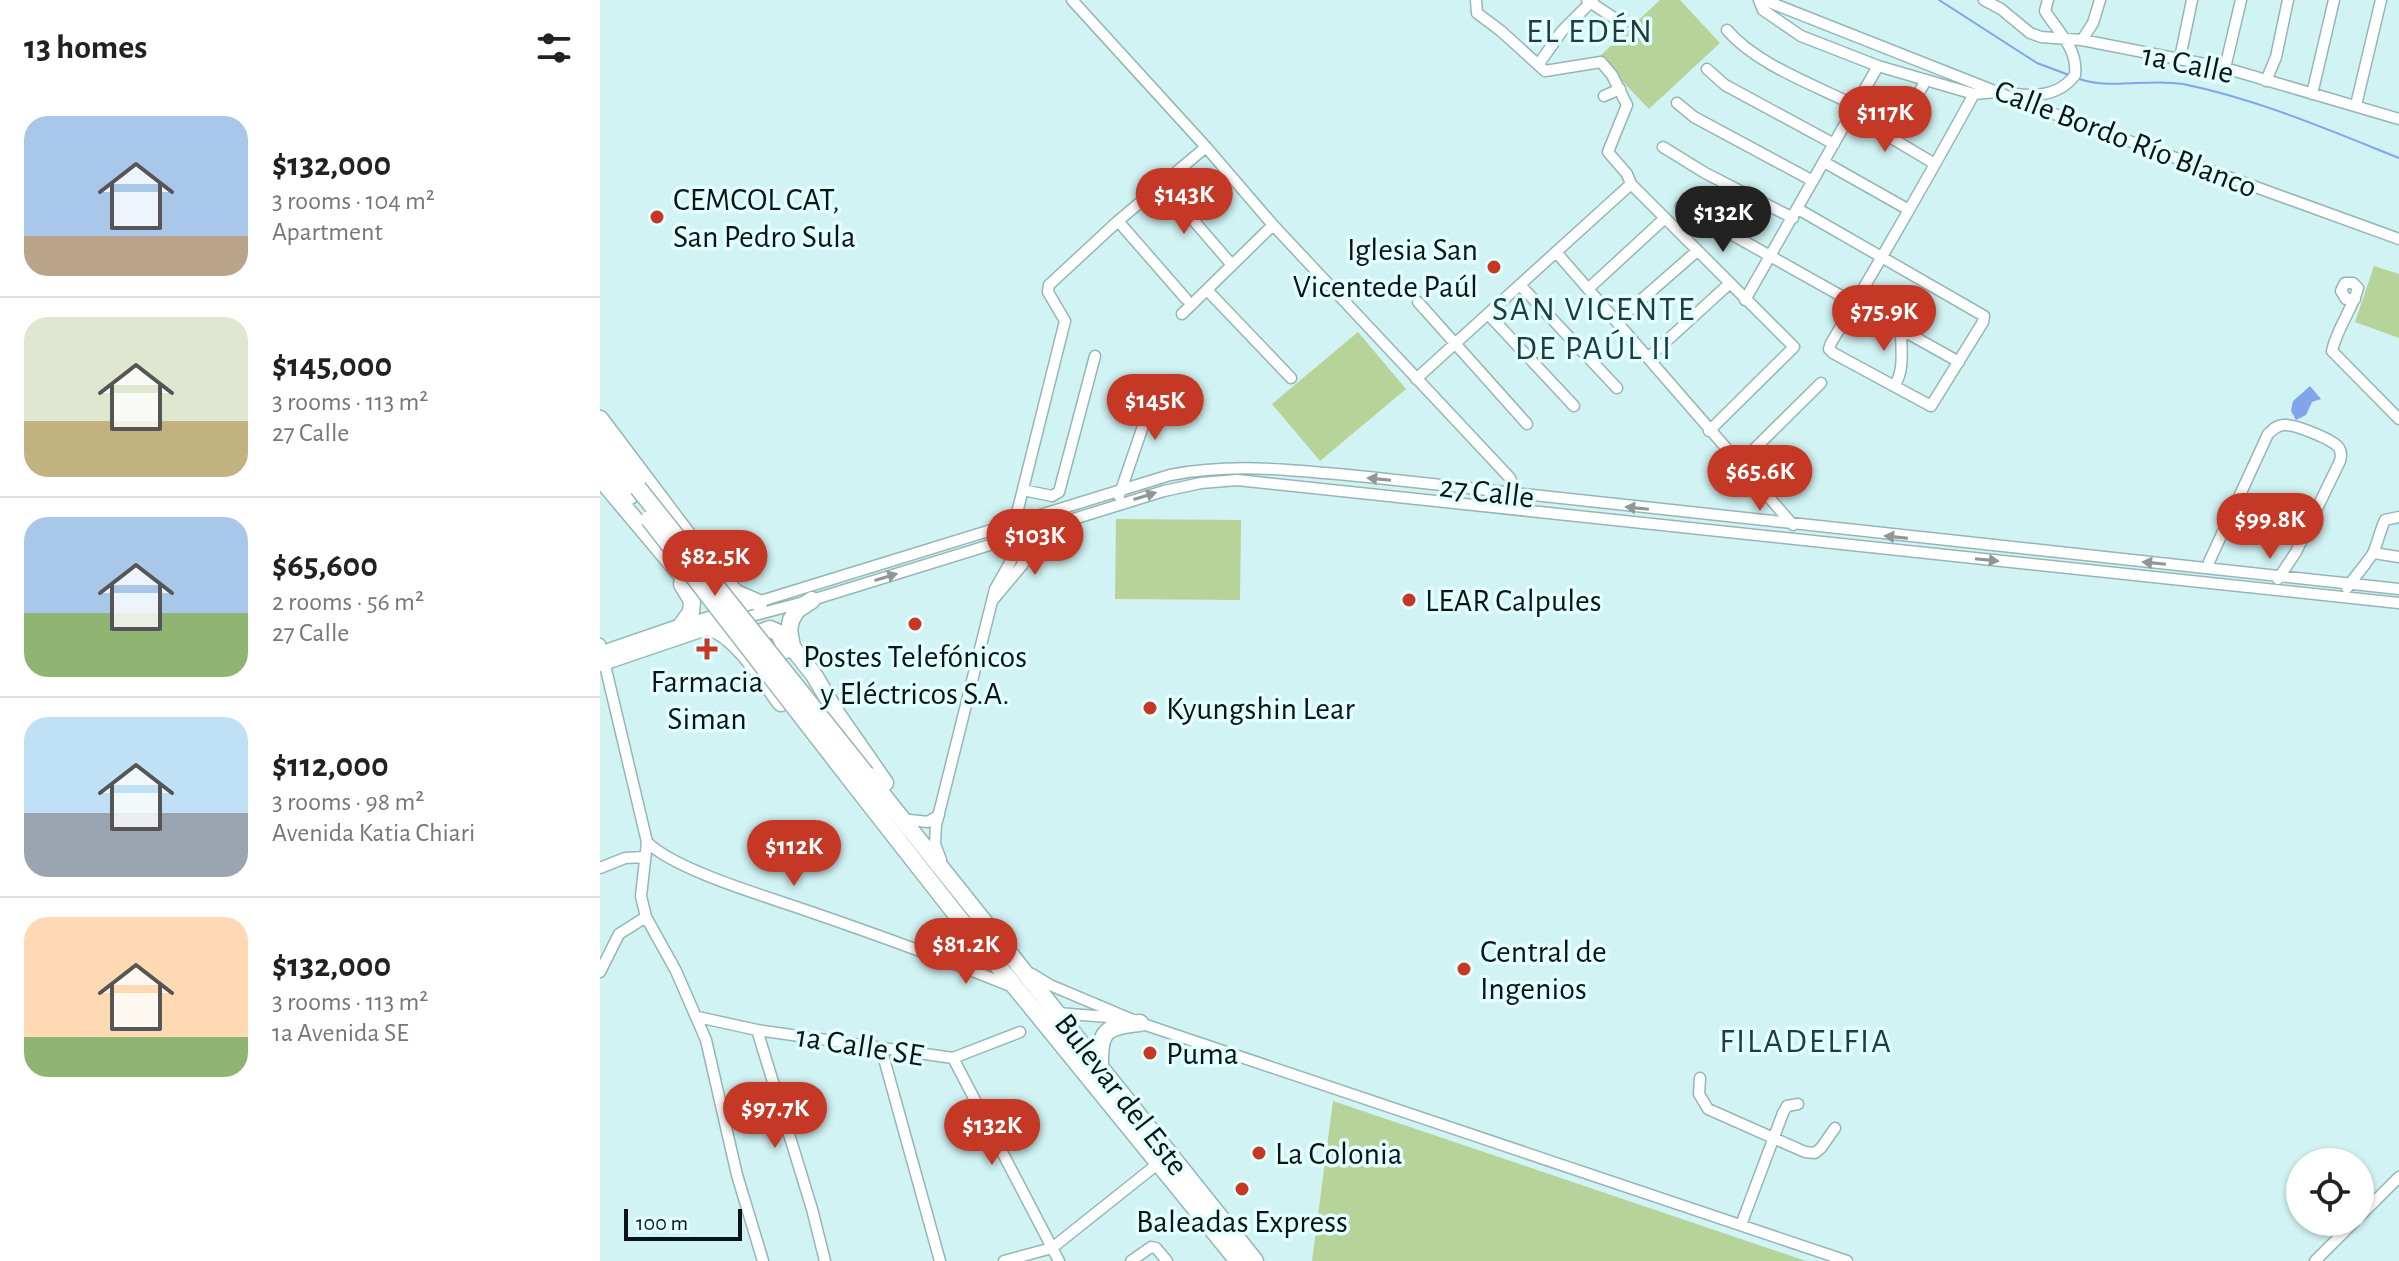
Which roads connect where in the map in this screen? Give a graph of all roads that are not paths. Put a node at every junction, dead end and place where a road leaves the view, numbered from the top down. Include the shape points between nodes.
1 (1072, 0) edge
2 (1476, 0) edge
3 (1761, 0) edge
4 (1984, 0) edge
5 (2048, 0) edge
6 (2100, 0) edge
7 (2192, 0) edge
8 (2241, 0) edge
9 (2288, 0) edge
10 (2334, 0) edge
11 (2381, 0) edge
12 (1591, 1) edge
13 (2002, 4) edge
14 (1623, 24) dead end
15 (1727, 30) dead end
16 (2061, 37) junction
17 (2082, 40) junction
18 (2180, 58) junction
19 (1538, 65) junction
20 (1878, 66) junction
21 (2225, 68) junction
22 (1707, 69) dead end
23 (1926, 80) junction
24 (2266, 81) junction
25 (1620, 89) junction
26 (2000, 91) junction
27 (1974, 94) junction
28 (2312, 94) junction
29 (1604, 96) dead end
30 (1677, 103) dead end
31 (2356, 105) junction
32 (1854, 110) junction
33 (2399, 119) edge
34 (1893, 139) junction
35 (1834, 144) junction
36 (1206, 147) junction
37 (1663, 147) dead end
38 (1824, 162) junction
39 (1935, 164) junction
40 (1813, 181) junction
41 (1162, 184) junction
42 (1631, 184) junction
43 (1681, 206) dead end
44 (1909, 210) junction
45 (1795, 214) junction
46 (1665, 218) junction
47 (1118, 221) junction
48 (1273, 225) junction
49 (2399, 239) edge
50 (1697, 251) junction
51 (1556, 252) junction
52 (1772, 256) junction
53 (1882, 258) junction
54 (1232, 265) junction
55 (1729, 284) junction
56 (1520, 285) junction
57 (1588, 289) junction
58 (1207, 290) junction
59 (1186, 299) dead end
60 (2355, 299) dead end
61 (1745, 300) junction
62 (1418, 302) dead end
63 (1854, 304) junction
64 (1182, 314) dead end
65 (1488, 314) junction
66 (1617, 321) junction
67 (1901, 331) junction
68 (1455, 343) junction
69 (1095, 356) dead end
70 (1649, 357) junction
71 (1959, 362) junction
72 (1291, 378) dead end
73 (1416, 379) junction
74 (1821, 383) dead end
75 (1894, 386) junction
76 (1617, 388) dead end
77 (1154, 394) dead end
78 (1574, 406) dead end
79 (600, 419) edge
80 (2399, 419) edge
81 (1527, 424) dead end
82 (1709, 431) junction
83 (600, 439) edge
84 (600, 459) edge
85 (1739, 464) junction
86 (1244, 467) junction
87 (1212, 468) junction
88 (600, 478) edge
89 (1243, 481) junction
90 (1208, 482) junction
91 (1023, 490) junction
92 (1121, 491) junction
93 (634, 492) junction
94 (1516, 495) junction
95 (1116, 505) junction
96 (1518, 509) junction
97 (2399, 517) edge
98 (1056, 523) junction
99 (1792, 524) junction
100 (1010, 533) junction
101 (1806, 540) junction
102 (2374, 553) junction
103 (664, 555) junction
104 (2079, 555) junction
105 (2399, 557) edge
106 (2209, 562) dead end
107 (1023, 564) junction
108 (2073, 569) junction
109 (716, 573) junction
110 (2286, 577) junction
111 (2350, 585) junction
112 (2399, 589) edge
113 (2270, 590) junction
114 (2291, 592) junction
115 (2340, 597) junction
116 (812, 600) junction
117 (992, 601) junction
118 (759, 603) junction
119 (2399, 603) edge
120 (681, 626) junction
121 (709, 627) junction
122 (601, 656) edge
123 (754, 669) junction
124 (837, 714) junction
125 (860, 779) junction
126 (939, 815) junction
127 (910, 820) junction
128 (647, 842) junction
129 (645, 857) junction
130 (941, 860) junction
131 (600, 868) edge
132 (927, 877) junction
133 (950, 880) junction
134 (955, 913) junction
135 (646, 917) junction
136 (927, 953) junction
137 (1018, 962) junction
138 (600, 972) edge
139 (1017, 988) junction
140 (1035, 1011) junction
141 (1057, 1013) junction
142 (698, 1017) junction
143 (1135, 1021) junction
144 (757, 1030) junction
145 (1020, 1032) dead end
146 (881, 1048) junction
147 (953, 1058) junction
148 (1095, 1072) junction
149 (1700, 1078) dead end
150 (1798, 1104) dead end
151 (1835, 1128) dead end
152 (1775, 1138) junction
153 (1160, 1162) junction
154 (2399, 1177) edge
155 (2374, 1202) edge
156 (1741, 1225) junction
157 (2340, 1236) edge
158 (1052, 1248) junction
159 (763, 1261) edge
160 (825, 1261) edge
161 (940, 1261) edge
162 (1004, 1261) edge
163 (1059, 1261) edge
164 (1131, 1261) edge
165 (1167, 1261) edge
166 (1238, 1261) edge
167 (1255, 1261) edge
168 (1847, 1261) edge
169 (2315, 1261) edge

1 - 36 street
2 - 19 street via 1477,13
3 - 20 street via 1763,10 1801,36
3 - 26 street, Calle Bordo Río Blanco
4 - 13 street, 1a Calle
5 - 16 street via 2045,11
6 - 17 street
7 - 18 street
8 - 21 street
9 - 24 street
10 - 28 street
11 - 31 street
12 - 14 street
12 - 19 street
13 - 16 street, 1a Calle via 2030,33
15 - 32 street via 1754,54
16 - 17 street, 1a Calle
16 - 26 street via 2074,57 2071,80 2040,95
17 - 18 street, 1a Calle
18 - 21 street, 1a Calle
19 - 25 street via 1548,71 1599,61
20 - 23 street
20 - 32 street
21 - 24 street, 1a Calle
22 - 35 street via 1725,85
23 - 27 street
23 - 34 street
24 - 28 street, 1a Calle
25 - 29 street
25 - 42 street via 1627,105 1608,152
26 - 27 street
26 - 49 street, Calle Bordo Río Blanco
27 - 39 street
28 - 31 street, 1a Calle
30 - 40 street
31 - 33 street, 1a Calle
32 - 34 street
32 - 35 street
34 - 39 street
35 - 38 street
36 - 41 street
36 - 48 street
37 - 45 street via 1705,173
38 - 40 street
38 - 44 street
39 - 44 street
40 - 45 street
41 - 47 street
41 - 54 street
42 - 46 street
42 - 51 street
43 - 52 street
44 - 53 street
45 - 52 street
45 - 53 street
46 - 50 street
46 - 57 street
47 - 59 street
47 - 91 street via 1049,285 1065,321
48 - 54 street
48 - 73 street
50 - 55 street
50 - 66 street
51 - 56 street
51 - 57 street
52 - 61 street
52 - 63 street
53 - 63 street
53 - 71 street via 1984,316
54 - 58 street
55 - 61 street
55 - 70 street
56 - 65 street
56 - 76 street
57 - 66 street
58 - 64 street
58 - 72 street
60 - 80 street via 2332,351
61 - 82 street via 1794,347
62 - 68 street
63 - 67 street
63 - 75 street via 1829,349
65 - 68 street
65 - 78 street
66 - 70 street
67 - 71 street
67 - 75 street via 1901,363
68 - 73 street
68 - 81 street
69 - 91 street via 1059,492 1052,496
70 - 82 street
71 - 75 street via 1931,406
73 - 94 street via 1510,478
74 - 85 street
77 - 92 street
79 - 109 highway
82 - 85 street
83 - 93 highway, Bulevar del Este
84 - 93 highway, Bulevar del Este
85 - 99 street
86 - 87 street, 27 Calle
86 - 89 street
94 -> 86 street, 27 Calle
87 - 90 street
87 - 92 street, 27 Calle
88 - 103 highway
89 - 90 street, 27 Calle
89 - 96 street, 27 Calle
95 -> 90 street, 27 Calle
91 - 100 street
92 - 95 street
92 - 100 street, 27 Calle
93 - 125 highway, Bulevar del Este, bridge
94 - 96 street
99 -> 94 street, 27 Calle
95 - 98 street, 27 Calle
96 - 101 street, 27 Calle
97 - 102 street via 2385,520
98 - 100 street, 27 Calle
98 - 107 street
99 - 101 street
104 -> 99 street, 27 Calle
100 - 107 street
116 -> 100 street, 27 Calle
100 - 117 street via 1011,561
100 - 118 street, 27 Calle
101 -> 108 street, 27 Calle
102 - 105 street
102 - 111 street
103 - 109 highway via 699,593 714,589
103 - 120 highway via 692,601
104 - 108 street
110 -> 104 street, 27 Calle
106 - 110 street via 2268,434 2284,424 2314,434 2341,452
107 - 117 street
108 - 113 street, 27 Calle
109 - 118 highway via 736,593
110 - 111 street, 27 Calle
110 - 113 street
110 - 114 street
111 - 112 street, 27 Calle
111 - 115 street
113 - 114 street, 27 Calle
114 - 115 street, 27 Calle
115 - 119 street, 27 Calle
116 - 121 street, 27 Calle
116 - 124 highway via 794,615 790,642
117 - 126 street
118 - 120 street, 27 Calle
120 - 122 main road, 27 Calle
121 - 122 main road, 27 Calle
121 - 123 highway via 728,636
122 - 128 street
123 - 124 highway via 751,641 763,630 777,631
123 - 132 highway
124 - 127 highway
125 - 132 highway, Bulevar del Este
125 - 133 highway, Bulevar del Este
126 - 127 street via 928,822
126 - 130 street via 935,837
127 - 130 highway
128 - 129 street
128 - 136 street via 662,856 689,867
129 - 131 street
129 - 135 street via 641,896
130 - 133 highway
132 - 134 highway, Bulevar del Este
133 - 137 highway, Bulevar del Este
134 - 136 street via 949,940
134 - 139 highway, Bulevar del Este
135 - 138 street via 619,934
135 - 142 street
136 - 139 street
137 - 141 highway, Bulevar del Este
137 - 143 street via 1050,985
139 - 140 highway, Bulevar del Este
140 - 141 street
140 - 148 highway, Bulevar del Este
141 - 143 street
141 - 148 highway, Bulevar del Este
142 - 144 street, 1a Calle SE
142 - 159 street
143 - 148 highway via 1105,1033
143 - 156 street
144 - 146 street, 1a Calle SE
144 - 160 street
145 - 147 street, 1a Calle SE
146 - 147 street, 1a Calle SE
146 - 161 street
147 - 158 street
148 - 153 highway, Bulevar del Este
148 - 167 highway, Bulevar del Este
149 - 152 street via 1699,1094 1708,1109
150 - 152 street via 1787,1106
151 - 152 street via 1815,1153
152 - 156 street
153 - 158 street
153 - 166 highway, Bulevar del Este
154 - 155 street
156 - 168 street
157 - 169 street
158 - 162 street
158 - 163 street
164 - 165 street via 1151,1247

